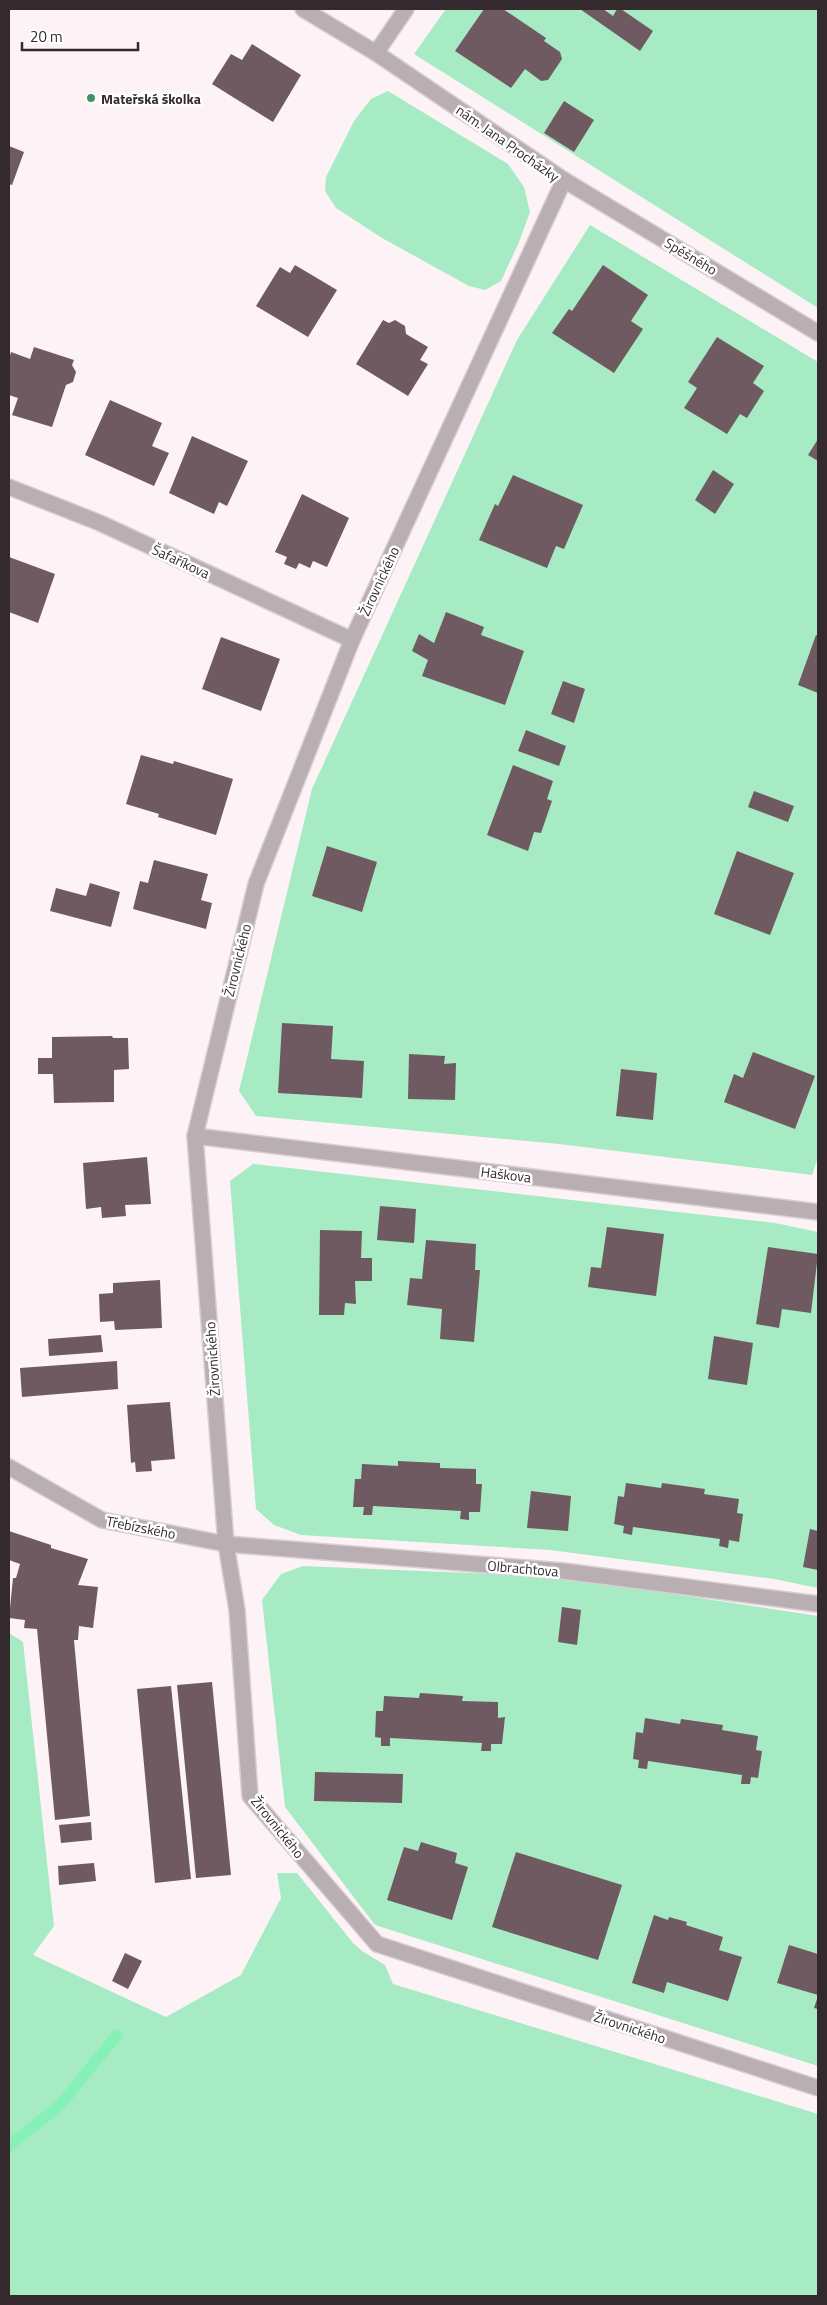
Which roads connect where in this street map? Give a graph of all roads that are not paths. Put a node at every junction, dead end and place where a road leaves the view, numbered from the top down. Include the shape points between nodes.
1 (303, 9) edge
2 (406, 9) edge
3 (376, 53) junction
4 (564, 180) junction
5 (499, 320) joint
6 (818, 333) edge
7 (9, 487) edge
8 (352, 640) junction
9 (195, 1136) junction
10 (818, 1212) edge
11 (9, 1467) edge
12 (226, 1544) junction
13 (818, 1604) edge
14 (818, 2088) edge

1 - 3 street
2 - 3 street
3 - 4 street, nám. Jana Procházky
4 - 5 street, nám. Jana Procházky
4 - 6 street, Spěšného
5 - 8 street, Žirovnického
7 - 8 street, Šafaříkova via 100,523
8 - 9 street, Žirovnického via 256,884
9 - 10 street, Haškova
9 - 12 street, Žirovnického
11 - 12 street, Třebízského via 102,1520
12 - 13 street, Olbrachtova via 563,1571
12 - 14 street, Žirovnického via 238,1610 250,1796 377,1944

